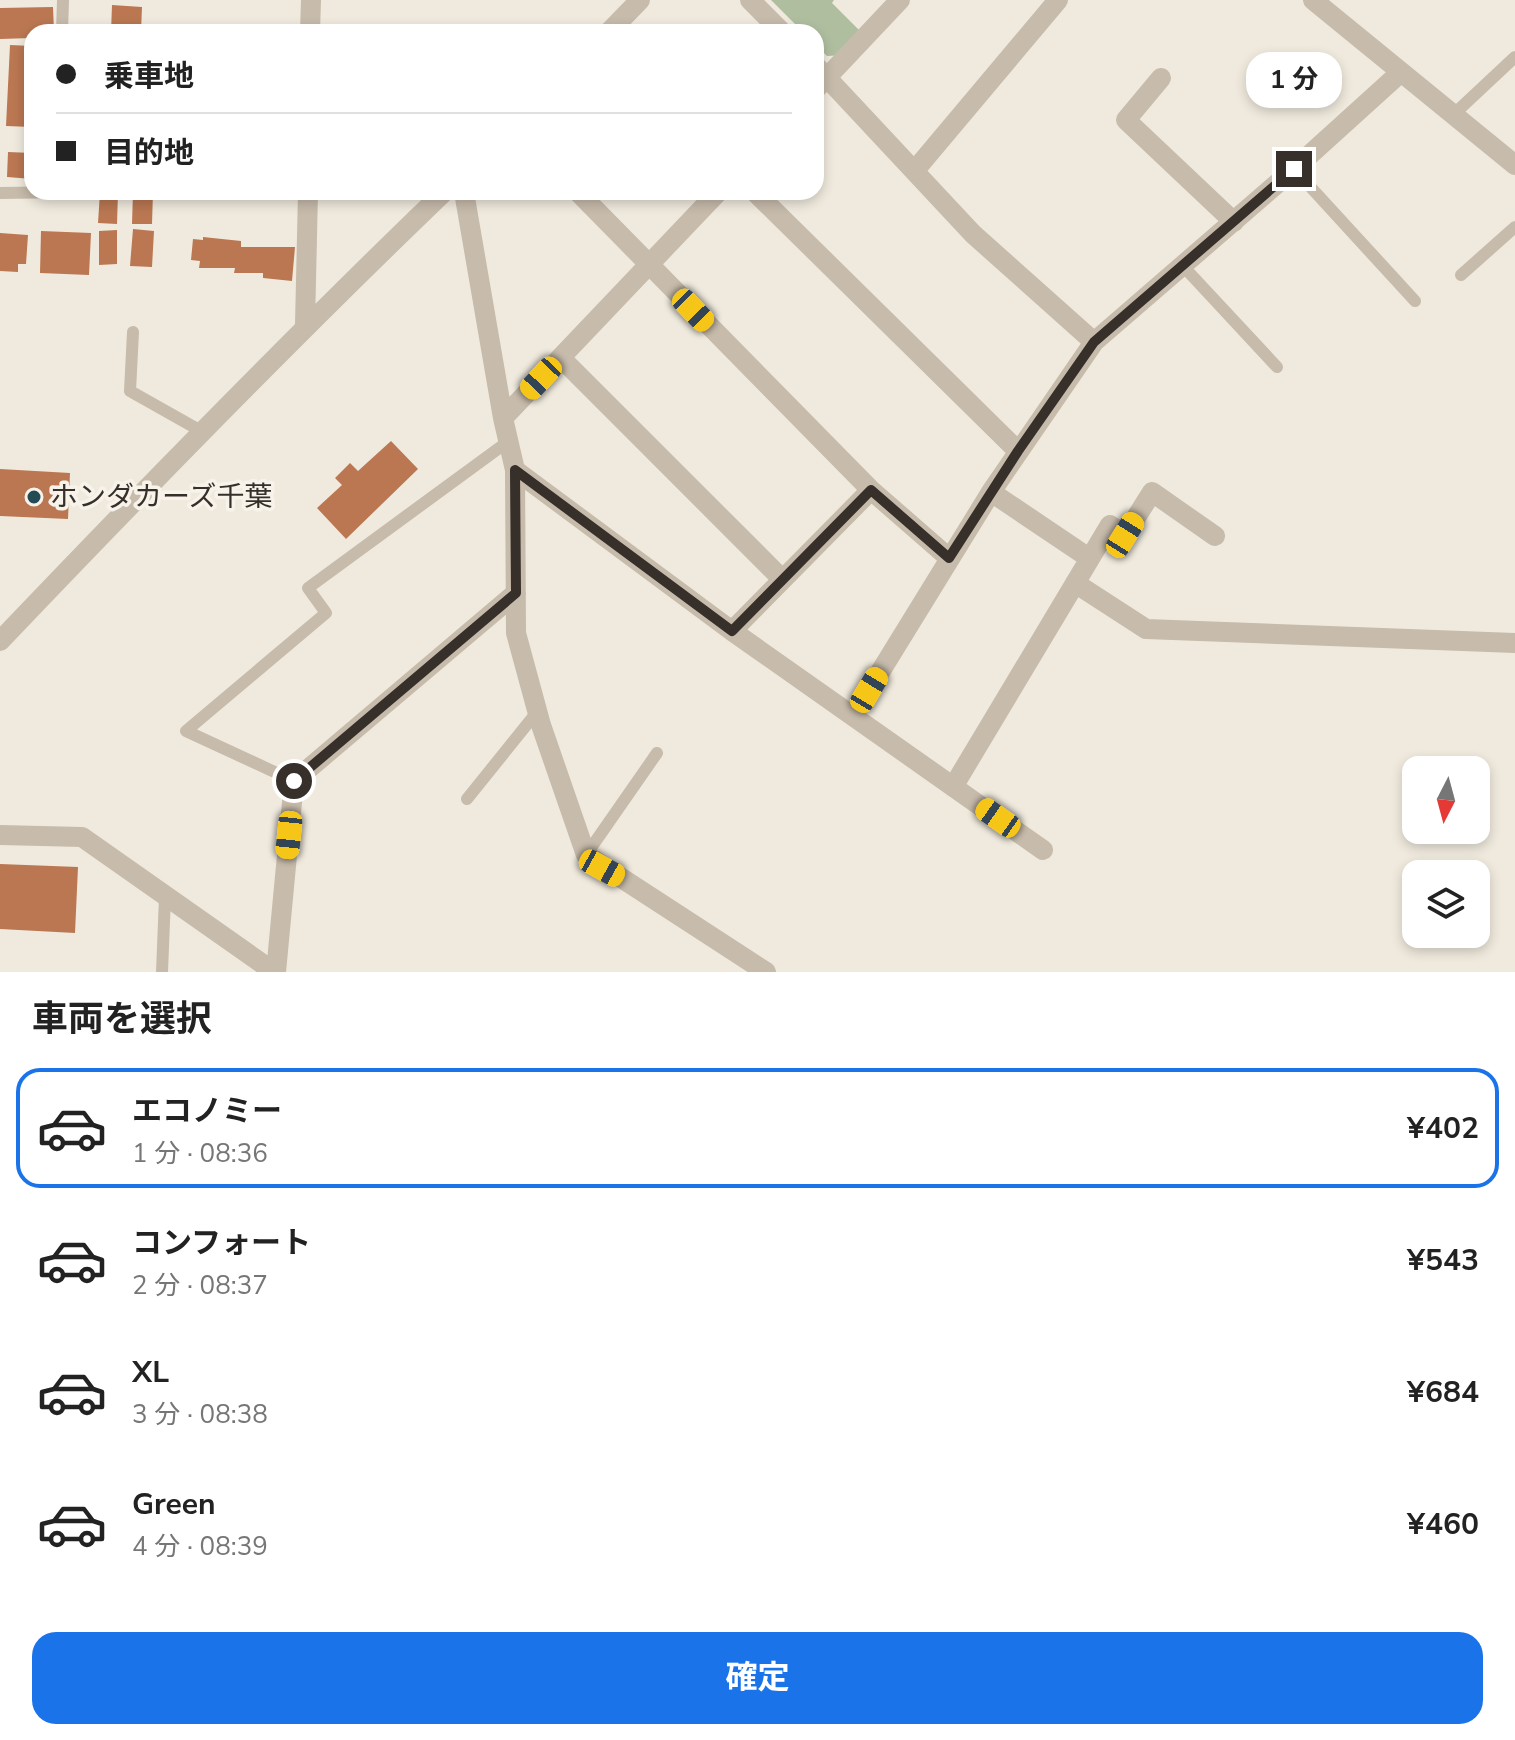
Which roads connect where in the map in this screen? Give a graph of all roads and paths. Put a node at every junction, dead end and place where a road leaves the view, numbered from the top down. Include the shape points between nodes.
1 (63, 0) edge
2 (311, 0) edge
3 (640, 0) edge
4 (750, 0) edge
5 (900, 0) edge
6 (1058, 0) edge
7 (1313, 0) edge
8 (62, 24) edge
9 (310, 24) edge
10 (617, 24) edge
11 (774, 24) edge
12 (1515, 57) edge
13 (824, 73) edge
14 (1400, 73) junction
15 (1161, 78) dead end
16 (824, 81) edge
17 (1453, 115) junction
18 (1515, 165) edge
19 (916, 169) junction
20 (1294, 169) junction
21 (0, 193) edge
22 (24, 193) edge
23 (308, 200) edge
24 (436, 200) edge
25 (465, 200) edge
26 (586, 200) edge
27 (710, 200) edge
28 (763, 200) edge
29 (1234, 222) junction
30 (1515, 227) edge
31 (649, 265) junction
32 (1183, 266) junction
33 (1461, 275) dead end
34 (1415, 301) dead end
35 (305, 325) junction
36 (133, 332) dead end
37 (1094, 342) junction
38 (561, 358) junction
39 (1277, 367) dead end
40 (503, 418) junction
41 (201, 431) junction
42 (510, 440) junction
43 (1018, 451) junction
44 (515, 470) junction
45 (871, 490) junction
46 (991, 492) junction
47 (1215, 536) dead end
48 (949, 558) junction
49 (1089, 558) junction
50 (782, 579) junction
51 (1075, 583) junction
52 (516, 593) junction
53 (732, 631) junction
54 (0, 641) edge
55 (1515, 643) edge
56 (537, 712) junction
57 (853, 716) junction
58 (657, 753) dead end
59 (294, 781) junction
60 (953, 787) junction
61 (467, 799) dead end
62 (0, 835) edge
63 (1043, 850) dead end
64 (586, 855) junction
65 (165, 897) junction
66 (162, 972) edge
67 (275, 972) edge
68 (766, 972) edge

1 - 8 lane
2 - 9 street
3 - 10 street
4 - 11 street
5 - 13 street
6 - 19 street
7 - 14 street
12 - 17 lane
14 - 17 street
14 - 20 street
15 - 29 street via 1126,120
16 - 19 street
17 - 18 street
19 - 37 street via 973,234
20 - 29 street
20 - 34 lane
21 - 22 lane
23 - 35 street
24 - 35 street
25 - 40 street
26 - 31 street
27 - 31 street
28 - 43 street
29 - 32 street
30 - 33 lane
31 - 38 street
31 - 45 street
32 - 37 street
32 - 39 lane
35 - 41 street
36 - 41 lane via 130,391
37 - 43 street
38 - 40 street
38 - 50 street
40 - 42 street
41 - 54 street
42 - 44 street
42 - 59 lane via 308,588 326,613 186,731
43 - 46 street
44 - 52 street
44 - 53 street
45 - 48 street
45 - 50 street
46 - 48 street
46 - 49 street
47 - 49 street via 1152,492 1125,535 1110,525
48 - 57 street
49 - 51 street
50 - 53 street
51 - 55 street via 1146,629
51 - 60 street
52 - 56 street via 516,633
52 - 59 street
53 - 57 street
56 - 61 lane
56 - 64 street
57 - 60 street
58 - 64 lane
59 - 67 street
60 - 63 street
62 - 65 street via 82,837
64 - 68 street
65 - 66 lane
65 - 67 street

